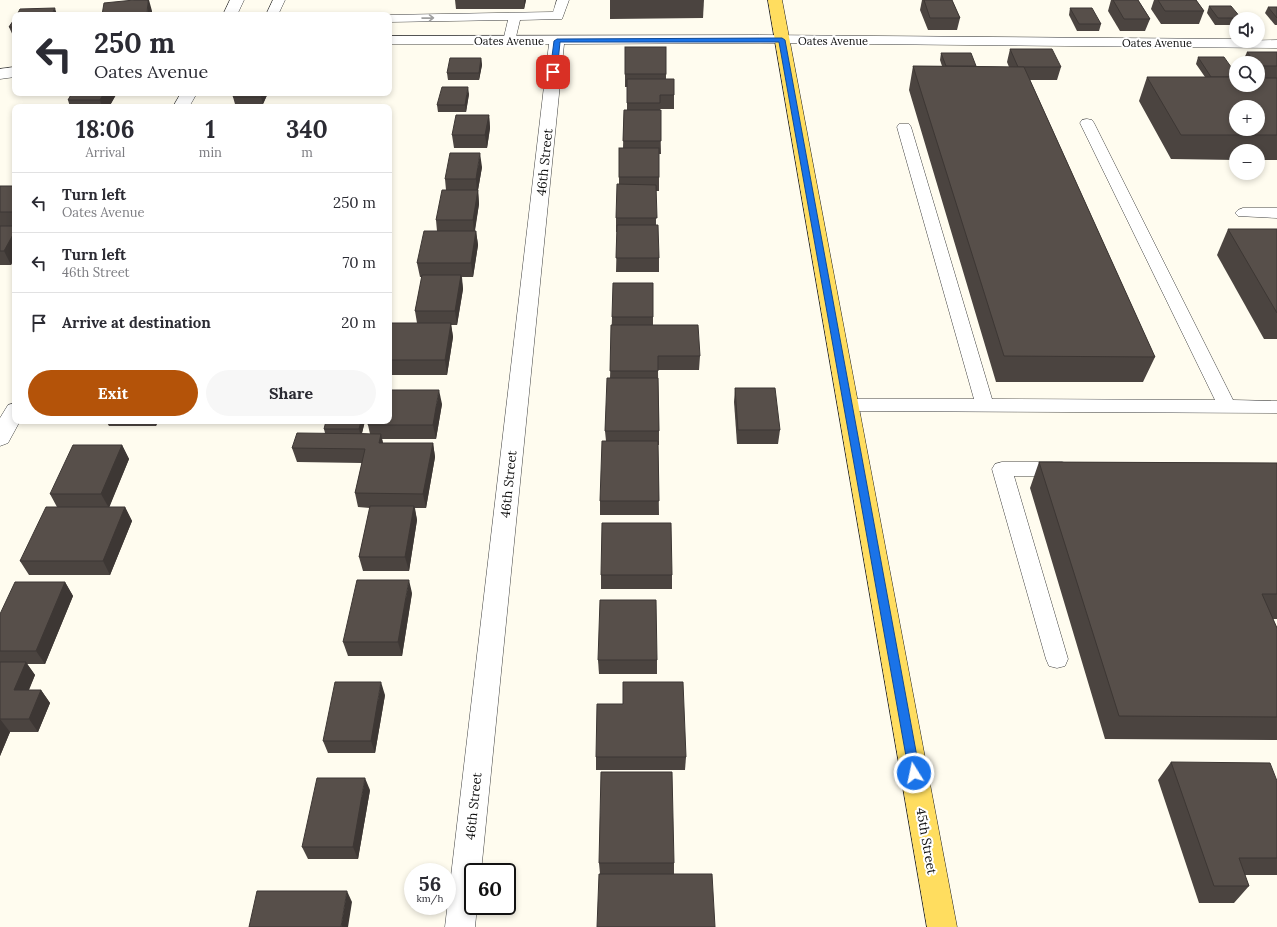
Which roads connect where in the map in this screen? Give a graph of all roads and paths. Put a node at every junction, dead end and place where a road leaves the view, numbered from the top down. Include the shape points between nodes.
1 (237, 0) edge
2 (279, 0) edge
3 (563, 0) edge
4 (775, 0) edge
5 (231, 12) edge
6 (273, 12) edge
7 (515, 16) junction
8 (392, 18) edge
9 (392, 40) edge
10 (782, 40) junction
11 (510, 41) junction
12 (557, 41) junction
13 (1277, 44) edge
14 (12, 72) edge
15 (0, 74) edge
16 (1087, 123) dead end
17 (904, 128) dead end
18 (1243, 213) dead end
19 (1277, 213) edge
20 (848, 404) junction
21 (985, 405) junction
22 (1227, 407) junction
23 (1277, 407) edge
24 (12, 416) edge
25 (0, 438) edge
26 (1080, 469) edge
27 (1057, 659) dead end
28 (460, 927) edge
29 (942, 927) edge

1 - 5 street
2 - 6 lane
3 - 7 lane via 558,16
4 - 10 main road, 45th Street
8 -> 7 lane
7 - 11 lane
9 - 11 street, Oates Avenue
10 - 12 street, Oates Avenue
10 - 13 street, Oates Avenue
10 - 20 main road, 45th Street
11 - 12 street, Oates Avenue
12 - 28 street, 46th Street
14 - 15 street
16 - 22 lane
17 - 21 lane
18 - 19 lane
20 - 21 lane
20 - 29 main road, 45th Street
21 - 22 lane
22 - 23 lane
24 - 25 street
26 - 27 lane via 1002,469

